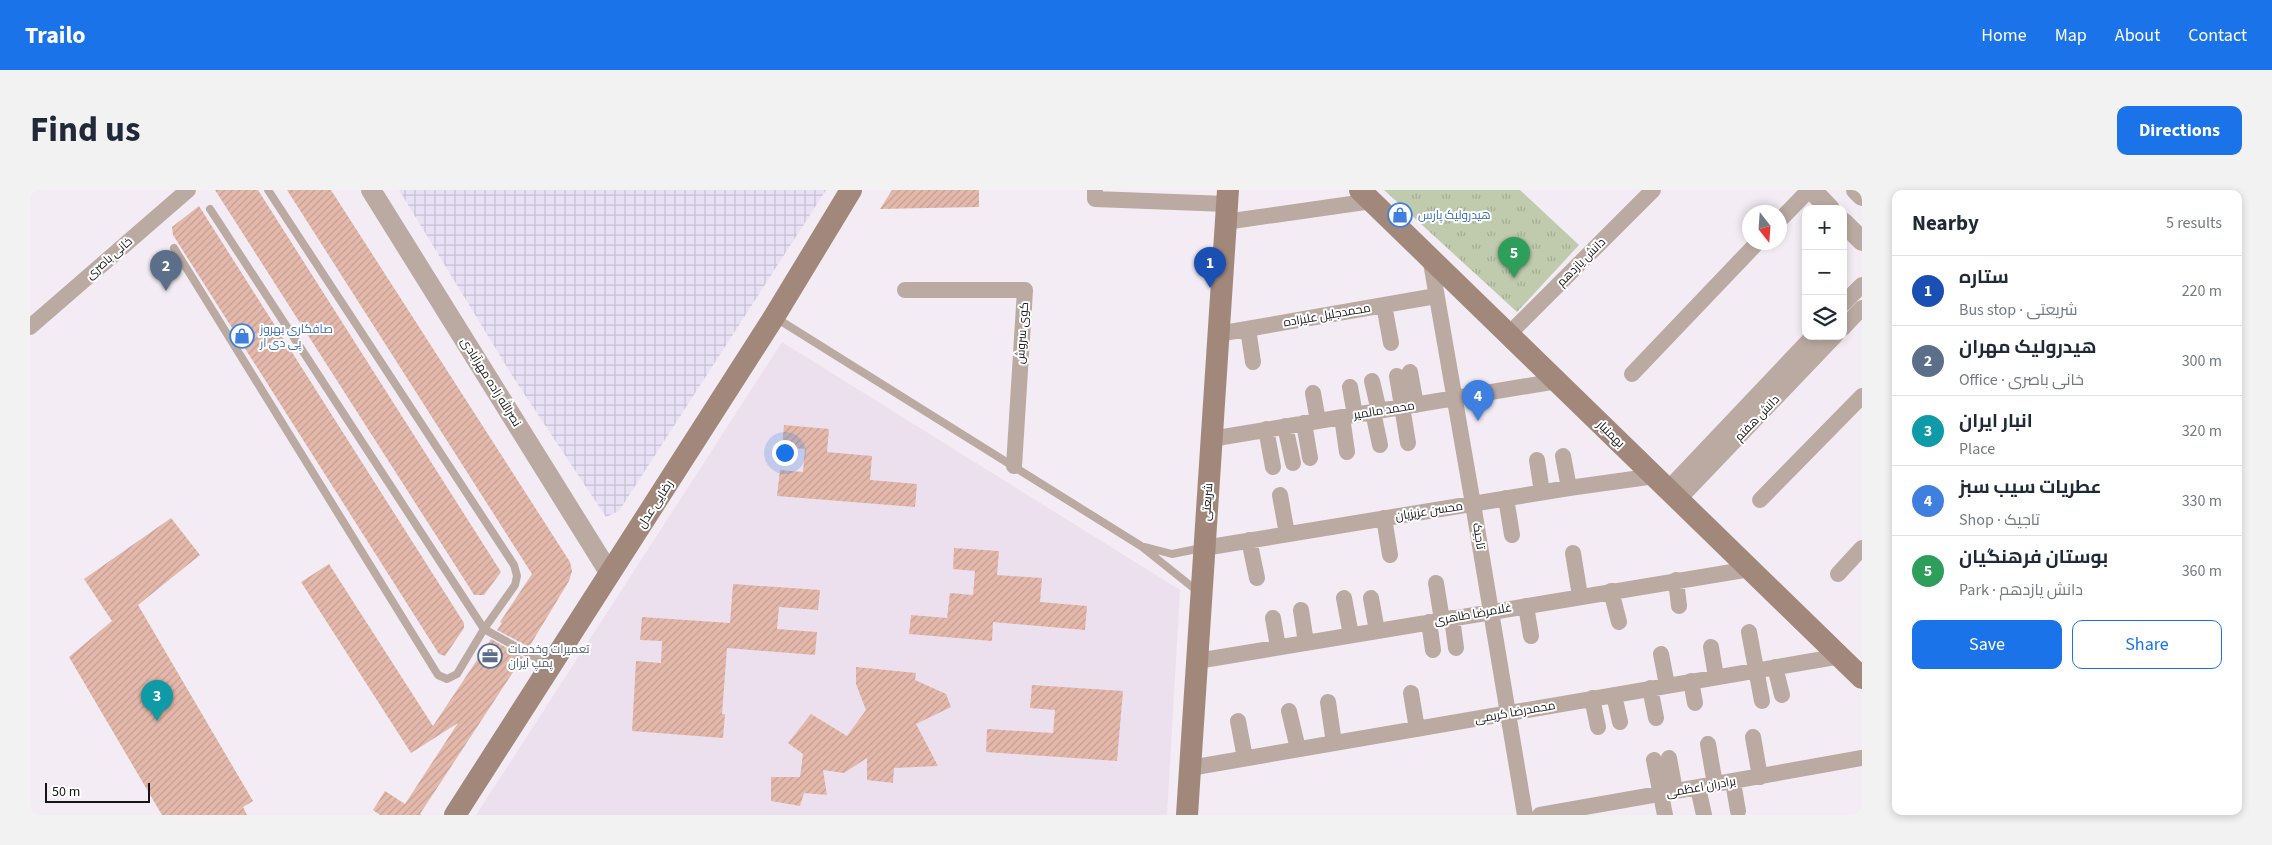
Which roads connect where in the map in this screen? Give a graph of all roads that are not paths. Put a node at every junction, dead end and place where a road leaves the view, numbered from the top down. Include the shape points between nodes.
1 (188, 190) edge
2 (268, 190) edge
3 (371, 190) edge
4 (851, 190) edge
5 (1095, 190) edge
6 (1652, 190) edge
7 (1810, 190) edge
8 (1856, 190) edge
9 (1364, 193) edge
10 (1862, 196) edge
11 (1826, 205) edge
12 (210, 209) dead end
13 (1231, 213) edge
14 (1787, 213) edge
15 (1847, 226) edge
16 (1862, 241) edge
17 (174, 248) dead end
18 (1750, 250) edge
19 (1430, 258) junction
20 (1231, 277) dead end
21 (1862, 285) edge
22 (905, 290) dead end
23 (1436, 296) junction
24 (1847, 300) edge
25 (1384, 305) junction
26 (1862, 308) edge
27 (774, 317) junction
28 (1847, 324) edge
29 (30, 327) edge
30 (1248, 329) junction
31 (1223, 333) junction
32 (1509, 334) junction
33 (1809, 340) edge
34 (1831, 340) edge
35 (1391, 343) dead end
36 (1253, 362) dead end
37 (1403, 374) dead end
38 (1632, 374) dead end
39 (1372, 381) dead end
40 (1557, 381) junction
41 (1350, 387) dead end
42 (1313, 393) dead end
43 (1862, 396) edge
44 (1455, 398) junction
45 (1409, 406) junction
46 (1376, 411) junction
47 (1348, 416) junction
48 (1311, 422) junction
49 (1285, 426) junction
50 (1266, 429) junction
51 (1216, 438) junction
52 (1408, 443) dead end
53 (1380, 445) dead end
54 (1348, 452) dead end
55 (1563, 456) dead end
56 (1310, 458) dead end
57 (1537, 460) dead end
58 (1293, 463) dead end
59 (1014, 466) junction
60 (1273, 467) dead end
61 (1569, 488) junction
62 (1667, 488) junction
63 (1542, 492) junction
64 (1280, 495) dead end
65 (1506, 498) junction
66 (1760, 500) dead end
67 (1474, 504) junction
68 (1384, 518) junction
69 (1287, 534) junction
70 (1512, 535) dead end
71 (1250, 540) junction
72 (1141, 546) junction
73 (1208, 547) junction
74 (1862, 548) edge
75 (1573, 553) dead end
76 (1390, 555) dead end
77 (1750, 569) junction
78 (610, 574) junction
79 (1838, 574) dead end
80 (1257, 578) dead end
81 (1676, 580) junction
82 (1436, 583) dead end
83 (1611, 591) junction
84 (1200, 596) junction
85 (1580, 596) junction
86 (1344, 598) dead end
87 (1371, 598) dead end
88 (1526, 606) junction
89 (1679, 606) dead end
90 (1305, 610) dead end
91 (1491, 611) junction
92 (1272, 618) dead end
93 (1441, 620) junction
94 (1619, 622) dead end
95 (484, 629) junction
96 (1377, 631) junction
97 (1748, 632) dead end
98 (1351, 635) junction
99 (1531, 636) dead end
100 (1310, 642) junction
101 (1278, 647) junction
102 (1711, 647) dead end
103 (1456, 648) dead end
104 (1433, 650) dead end
105 (1661, 654) dead end
106 (1841, 656) junction
107 (1201, 660) junction
108 (551, 666) junction
109 (1776, 667) junction
110 (1755, 670) junction
111 (1716, 677) junction
112 (1862, 678) edge
113 (1691, 681) junction
114 (1667, 686) junction
115 (1650, 688) junction
116 (1411, 693) dead end
117 (1614, 695) junction
118 (1782, 695) dead end
119 (1592, 698) junction
120 (1328, 702) dead end
121 (1762, 702) dead end
122 (1695, 703) dead end
123 (1289, 711) dead end
124 (1508, 713) junction
125 (1656, 718) dead end
126 (1238, 721) dead end
127 (1620, 722) dead end
128 (1598, 727) dead end
129 (1416, 729) junction
130 (1754, 737) dead end
131 (1334, 743) junction
132 (1708, 744) dead end
133 (1298, 749) junction
134 (1245, 758) junction
135 (1862, 758) edge
136 (1661, 759) dead end
137 (1194, 767) junction
138 (1760, 777) junction
139 (1733, 782) junction
140 (1716, 784) junction
141 (1698, 788) junction
142 (1668, 793) junction
143 (1738, 811) dead end
144 (1581, 812) edge
145 (456, 815) edge
146 (1187, 815) edge
147 (1194, 815) edge
148 (1525, 815) edge
149 (1540, 815) edge
150 (1665, 815) edge
151 (1704, 815) edge

1 - 29 street, خانی باصری
2 - 95 lane via 514,565 515,585
3 - 78 street, نصرالله زاده مهرآبادی
4 - 27 main road, رضایی عدل
5 - 13 street via 1095,199
6 - 32 street, دانش یازدهم
7 - 11 street
7 - 14 street
8 - 10 street
9 - 13 street
9 - 19 main road, بهمنیار
12 - 95 lane
13 - 31 main road, شریعتی
15 - 16 street
17 - 95 lane via 438,675 447,679 457,674
18 - 38 street
19 - 23 street, تاجیک
19 - 32 main road, بهمنیار
20 - 31 lane
21 - 24 street
22 - 59 street, کوی سروش via 1025,290
23 - 25 street, محمدجلیل علیزاده
23 - 44 street, تاجیک
25 - 30 street, محمدجلیل علیزاده
25 - 35 street
26 - 28 street
27 - 59 lane
27 - 78 main road, رضایی عدل
30 - 31 street, محمدجلیل علیزاده
30 - 36 street
31 - 51 main road, شریعتی
32 - 40 main road, بهمنیار
33 - 62 street, دانش هفتم
34 - 62 street, دانش هفتم
37 - 45 street
39 - 46 street
40 - 44 street, محمد مالمیر
40 - 62 main road, بهمنیار
41 - 47 street
42 - 48 street
43 - 66 street
44 - 45 street, محمد مالمیر
44 - 67 street, تاجیک
45 - 46 street, محمد مالمیر
45 - 52 street
46 - 47 street, محمد مالمیر
46 - 53 street
47 - 48 street, محمد مالمیر
47 - 54 street
48 - 49 street, محمد مالمیر
48 - 56 street
49 - 50 street, محمد مالمیر
49 - 58 street
50 - 51 street, محمد مالمیر
50 - 60 street
51 - 73 main road, شریعتی
55 - 61 street
57 - 63 street
59 - 72 lane
61 - 62 street, محسن عزیزیان
61 - 63 street, محسن عزیزیان
62 - 77 main road, بهمنیار
63 - 65 street, محسن عزیزیان
64 - 69 street
65 - 67 street, محسن عزیزیان
65 - 70 street
67 - 68 street, محسن عزیزیان
67 - 91 street, تاجیک
68 - 69 street, محسن عزیزیان
68 - 76 street
69 - 71 street, محسن عزیزیان
71 - 73 street, محسن عزیزیان
71 - 80 street
72 - 73 lane via 1172,554
72 - 84 lane via 1193,586
73 - 84 main road, شریعتی
73 - 107 lane
74 - 79 street
75 - 85 street
77 - 81 street, غلامرضا طاهری
77 - 106 main road, بهمنیار
78 - 108 main road, رضایی عدل
81 - 83 street, غلامرضا طاهری
81 - 89 street
82 - 93 street
83 - 85 street, غلامرضا طاهری
83 - 94 street
84 - 107 main road, شریعتی
85 - 88 street, غلامرضا طاهری
86 - 98 street
87 - 96 street
88 - 91 street, غلامرضا طاهری
88 - 99 street
90 - 100 street
91 - 93 street, غلامرضا طاهری
91 - 124 street, تاجیک
92 - 101 street
93 - 96 street, غلامرضا طاهری
93 - 103 street
93 - 104 street
95 - 108 lane
96 - 98 street, غلامرضا طاهری
97 - 110 street
98 - 100 street, غلامرضا طاهری
100 - 101 street, غلامرضا طاهری
101 - 107 street, غلامرضا طاهری
102 - 111 street
105 - 114 street
106 - 109 street, محمدرضا کریمی
106 - 112 main road, بهمنیار
107 - 137 main road, شریعتی
108 - 145 main road, رضایی عدل
109 - 110 street, محمدرضا کریمی
109 - 118 street
110 - 111 street, محمدرضا کریمی
110 - 121 street
111 - 113 street, محمدرضا کریمی
113 - 114 street, محمدرضا کریمی
113 - 122 street
114 - 115 street, محمدرضا کریمی
115 - 117 street, محمدرضا کریمی
115 - 125 street
116 - 129 street
117 - 119 street, محمدرضا کریمی
117 - 127 street
119 - 124 street, محمدرضا کریمی
119 - 128 street
120 - 131 street
123 - 133 street
124 - 129 street, محمدرضا کریمی
124 - 148 street, تاجیک
126 - 134 street
129 - 131 street, محمدرضا کریمی
130 - 138 street
131 - 133 street, محمدرضا کریمی
132 - 140 street
133 - 134 street, محمدرضا کریمی
134 - 137 street, محمدرضا کریمی
135 - 138 street, برادران اعظمی
136 - 142 street
137 - 146 main road, شریعتی
137 - 147 lane
138 - 139 street, برادران اعظمی
139 - 140 street, برادران اعظمی
139 - 143 street
140 - 141 street, برادران اعظمی
141 - 142 street, برادران اعظمی
141 - 151 street
142 - 144 street, برادران اعظمی
142 - 150 street
144 - 149 street, برادران اعظمی

